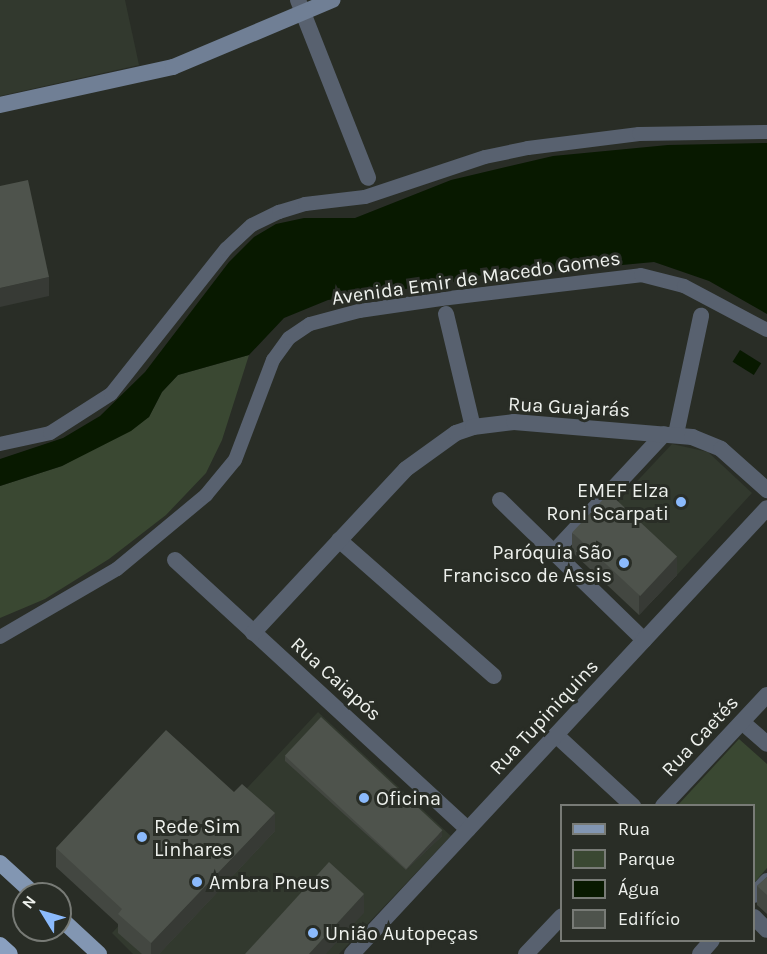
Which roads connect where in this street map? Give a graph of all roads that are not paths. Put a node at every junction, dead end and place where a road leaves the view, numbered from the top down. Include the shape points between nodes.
1 (332, 0) edge
2 (300, 6) edge
3 (0, 105) edge
4 (767, 132) edge
5 (368, 178) dead end
6 (446, 314) dead end
7 (701, 316) dead end
8 (767, 330) edge
9 (473, 428) junction
10 (670, 434) junction
11 (0, 444) edge
12 (767, 490) edge
13 (500, 500) dead end
14 (767, 508) edge
15 (339, 540) junction
16 (554, 552) junction
17 (175, 560) dead end
18 (253, 633) junction
19 (0, 637) edge
20 (645, 640) junction
21 (494, 676) dead end
22 (767, 695) edge
23 (742, 722) junction
24 (556, 735) junction
25 (767, 744) edge
26 (631, 804) edge
27 (665, 804) edge
28 (468, 829) junction
29 (0, 863) edge
30 (767, 881) edge
31 (21, 882) edge
32 (755, 893) edge
33 (560, 917) edge
34 (755, 919) edge
35 (72, 929) edge
36 (767, 930) edge
37 (710, 942) edge
38 (0, 945) edge
39 (10, 954) edge
40 (99, 954) edge
41 (352, 954) edge
42 (526, 954) edge
43 (700, 954) edge

1 - 2 main road
2 - 3 main road via 173,67
2 - 5 street
4 - 11 street via 639,134 528,148 485,157 365,197 305,204 279,212 252,225 226,249 111,394 50,433
6 - 9 street
7 - 10 street
8 - 19 street, Avenida Emir de Macedo Gomes via 684,286 641,275 405,304 310,324 289,338 273,360 235,460 206,495 117,569
9 - 10 street, Rua Guajarás via 514,422
9 - 15 street, Rua Guajarás via 456,433 406,469
10 - 12 street, Rua Guajarás via 721,449
10 - 16 street
13 - 16 street
14 - 20 street, Rua Tupiniquins
15 - 18 street, Rua Guajarás
15 - 21 street
16 - 20 street
17 - 18 street, Rua Caiapós
18 - 28 street, Rua Caiapós
20 - 24 street, Rua Tupiniquins
22 - 23 street, Rua Caetés
23 - 25 street
23 - 27 street, Rua Caetés
24 - 26 street
24 - 28 street, Rua Tupiniquins
28 - 41 street, Rua Tupiniquins
29 - 31 main road
30 - 32 street
33 - 42 street
34 - 36 street
35 - 40 main road
37 - 43 street
38 - 39 highway

